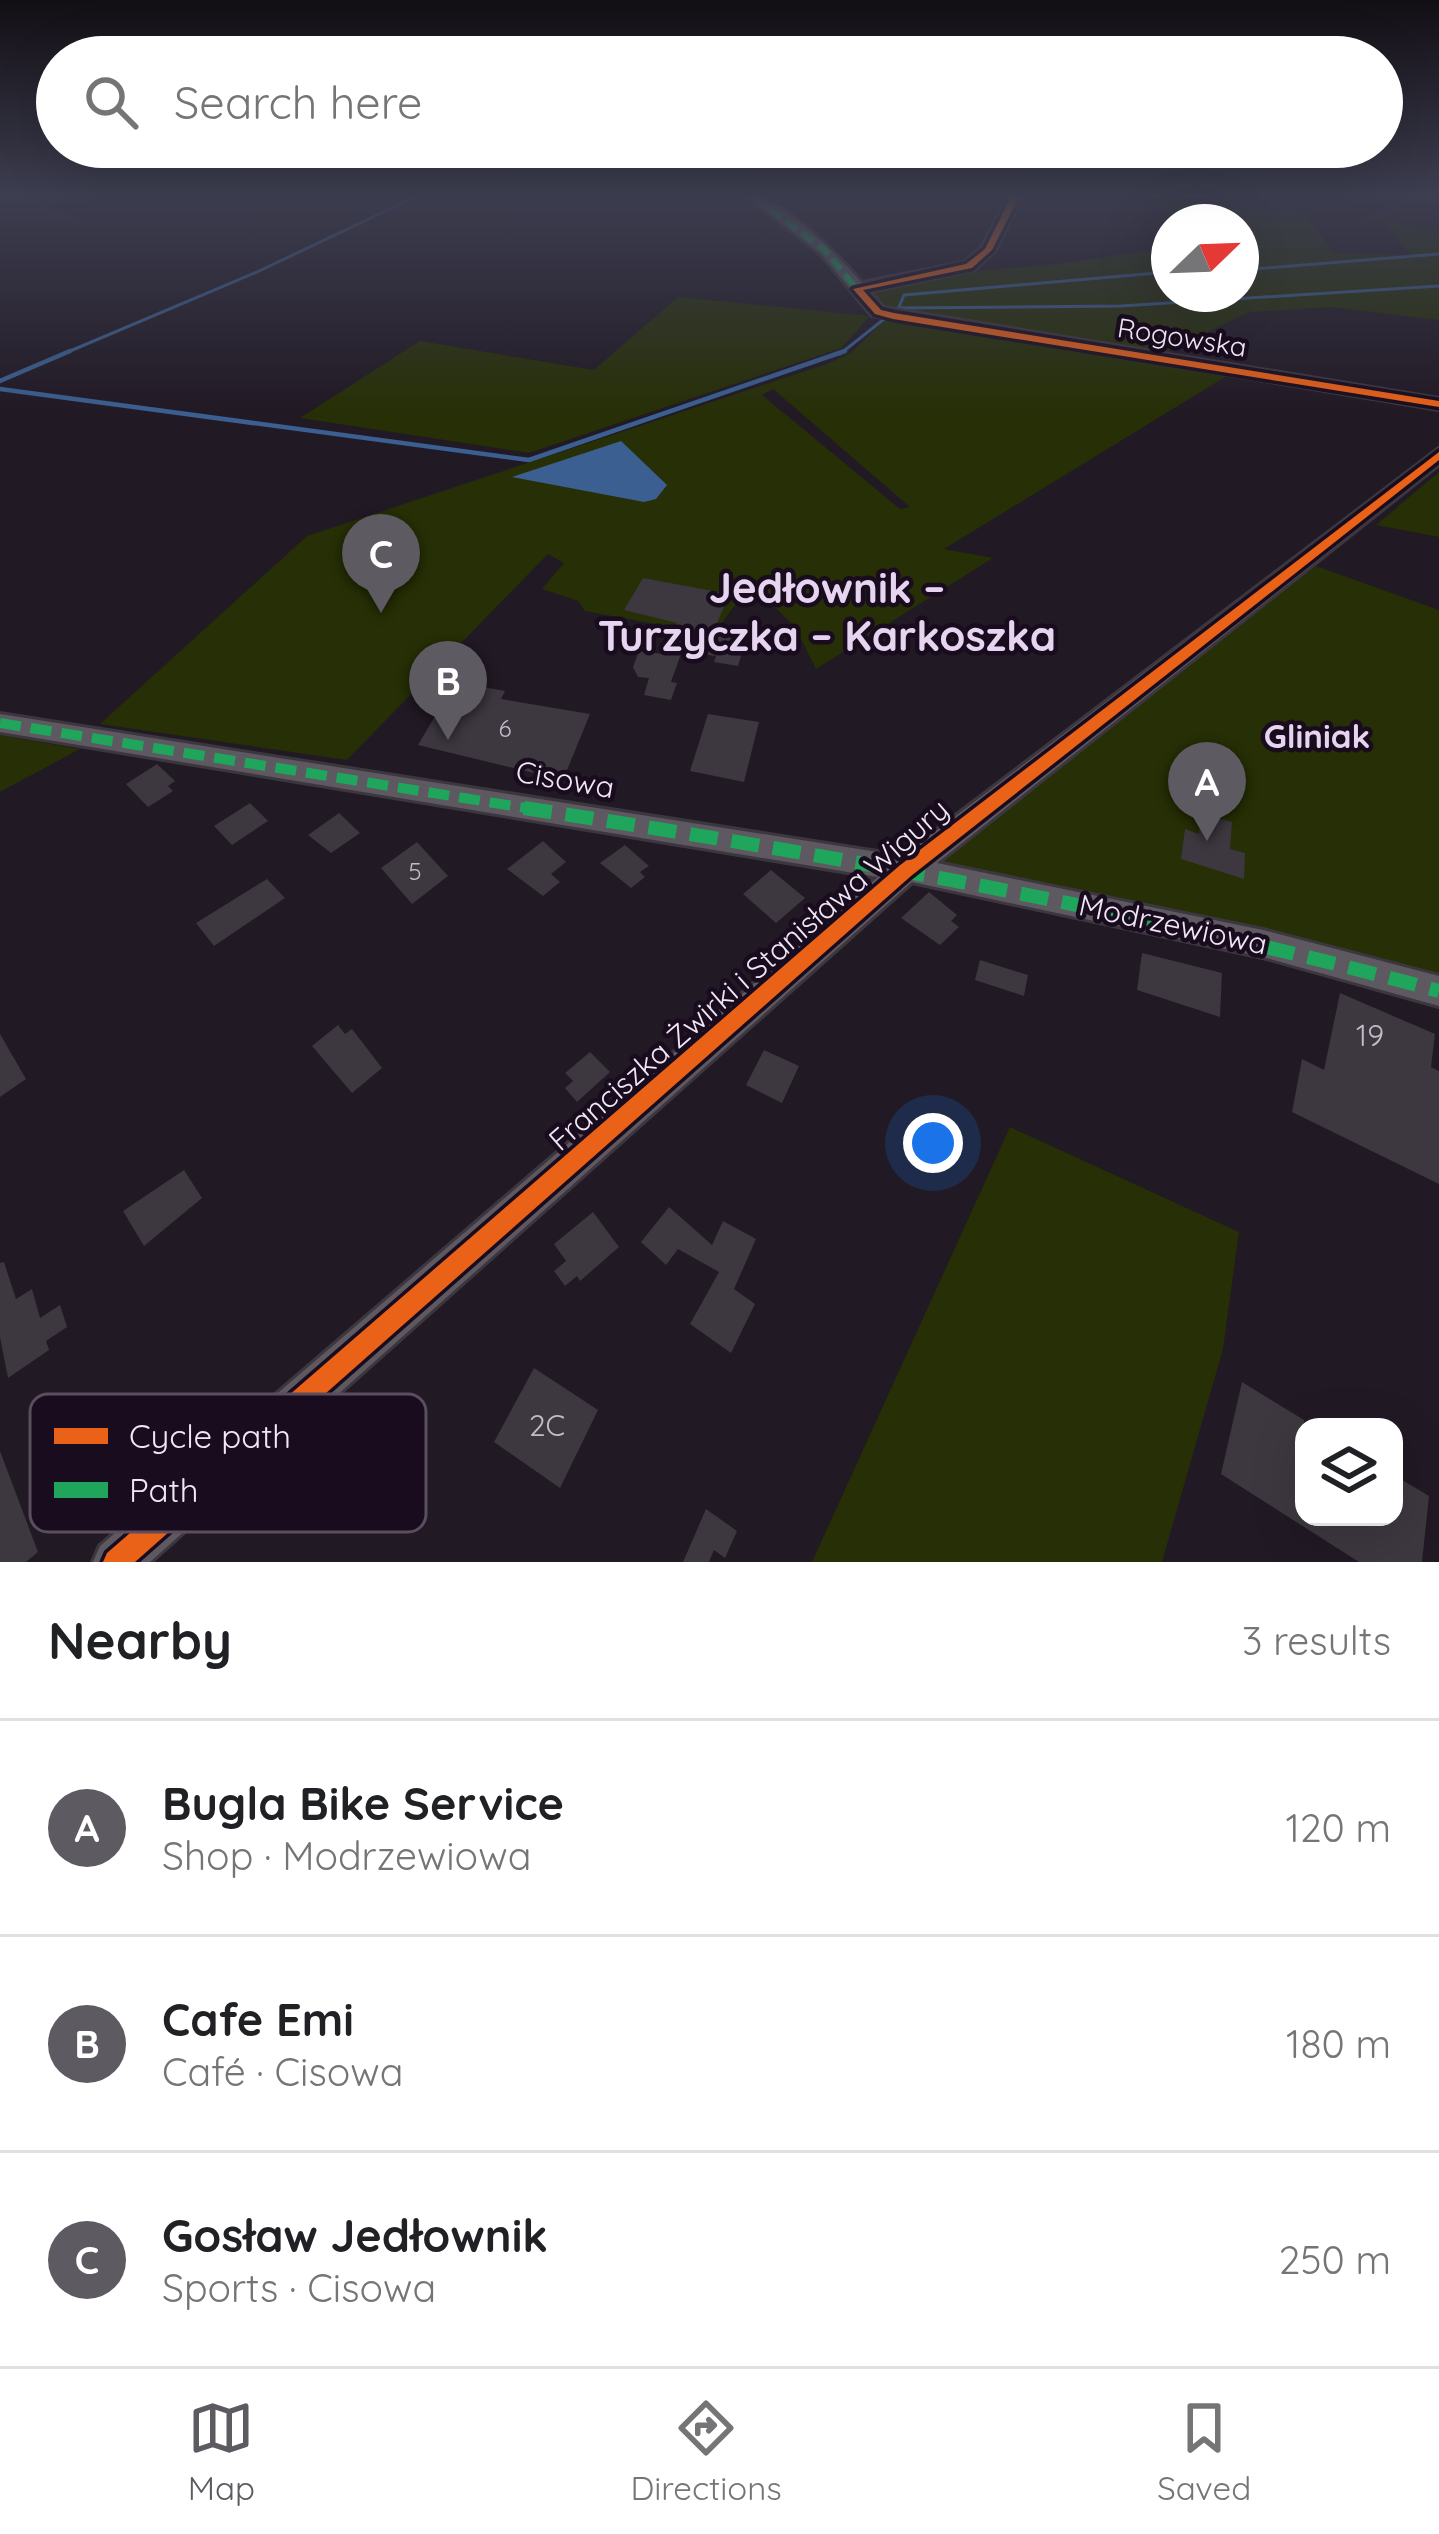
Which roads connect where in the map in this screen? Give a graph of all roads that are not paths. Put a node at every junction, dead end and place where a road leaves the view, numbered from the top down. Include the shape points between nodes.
1 (841, 270) edge
2 (950, 270) edge
3 (857, 289) junction
4 (1439, 404) edge
5 (1439, 454) edge
6 (0, 723) edge
7 (904, 871) junction
8 (1439, 991) edge
9 (308, 1394) edge
10 (150, 1532) edge
11 (116, 1562) edge

1 - 3 street, Rogowska
2 - 3 street
3 - 4 street, Rogowska via 886,314
5 - 7 street, Franciszka Żwirki i Stanisława Wigury
6 - 7 street, Cisowa
7 - 8 street, Modrzewiowa via 1301,951
7 - 9 street, Franciszka Żwirki i Stanisława Wigury
10 - 11 street, Franciszka Żwirki i Stanisława Wigury

